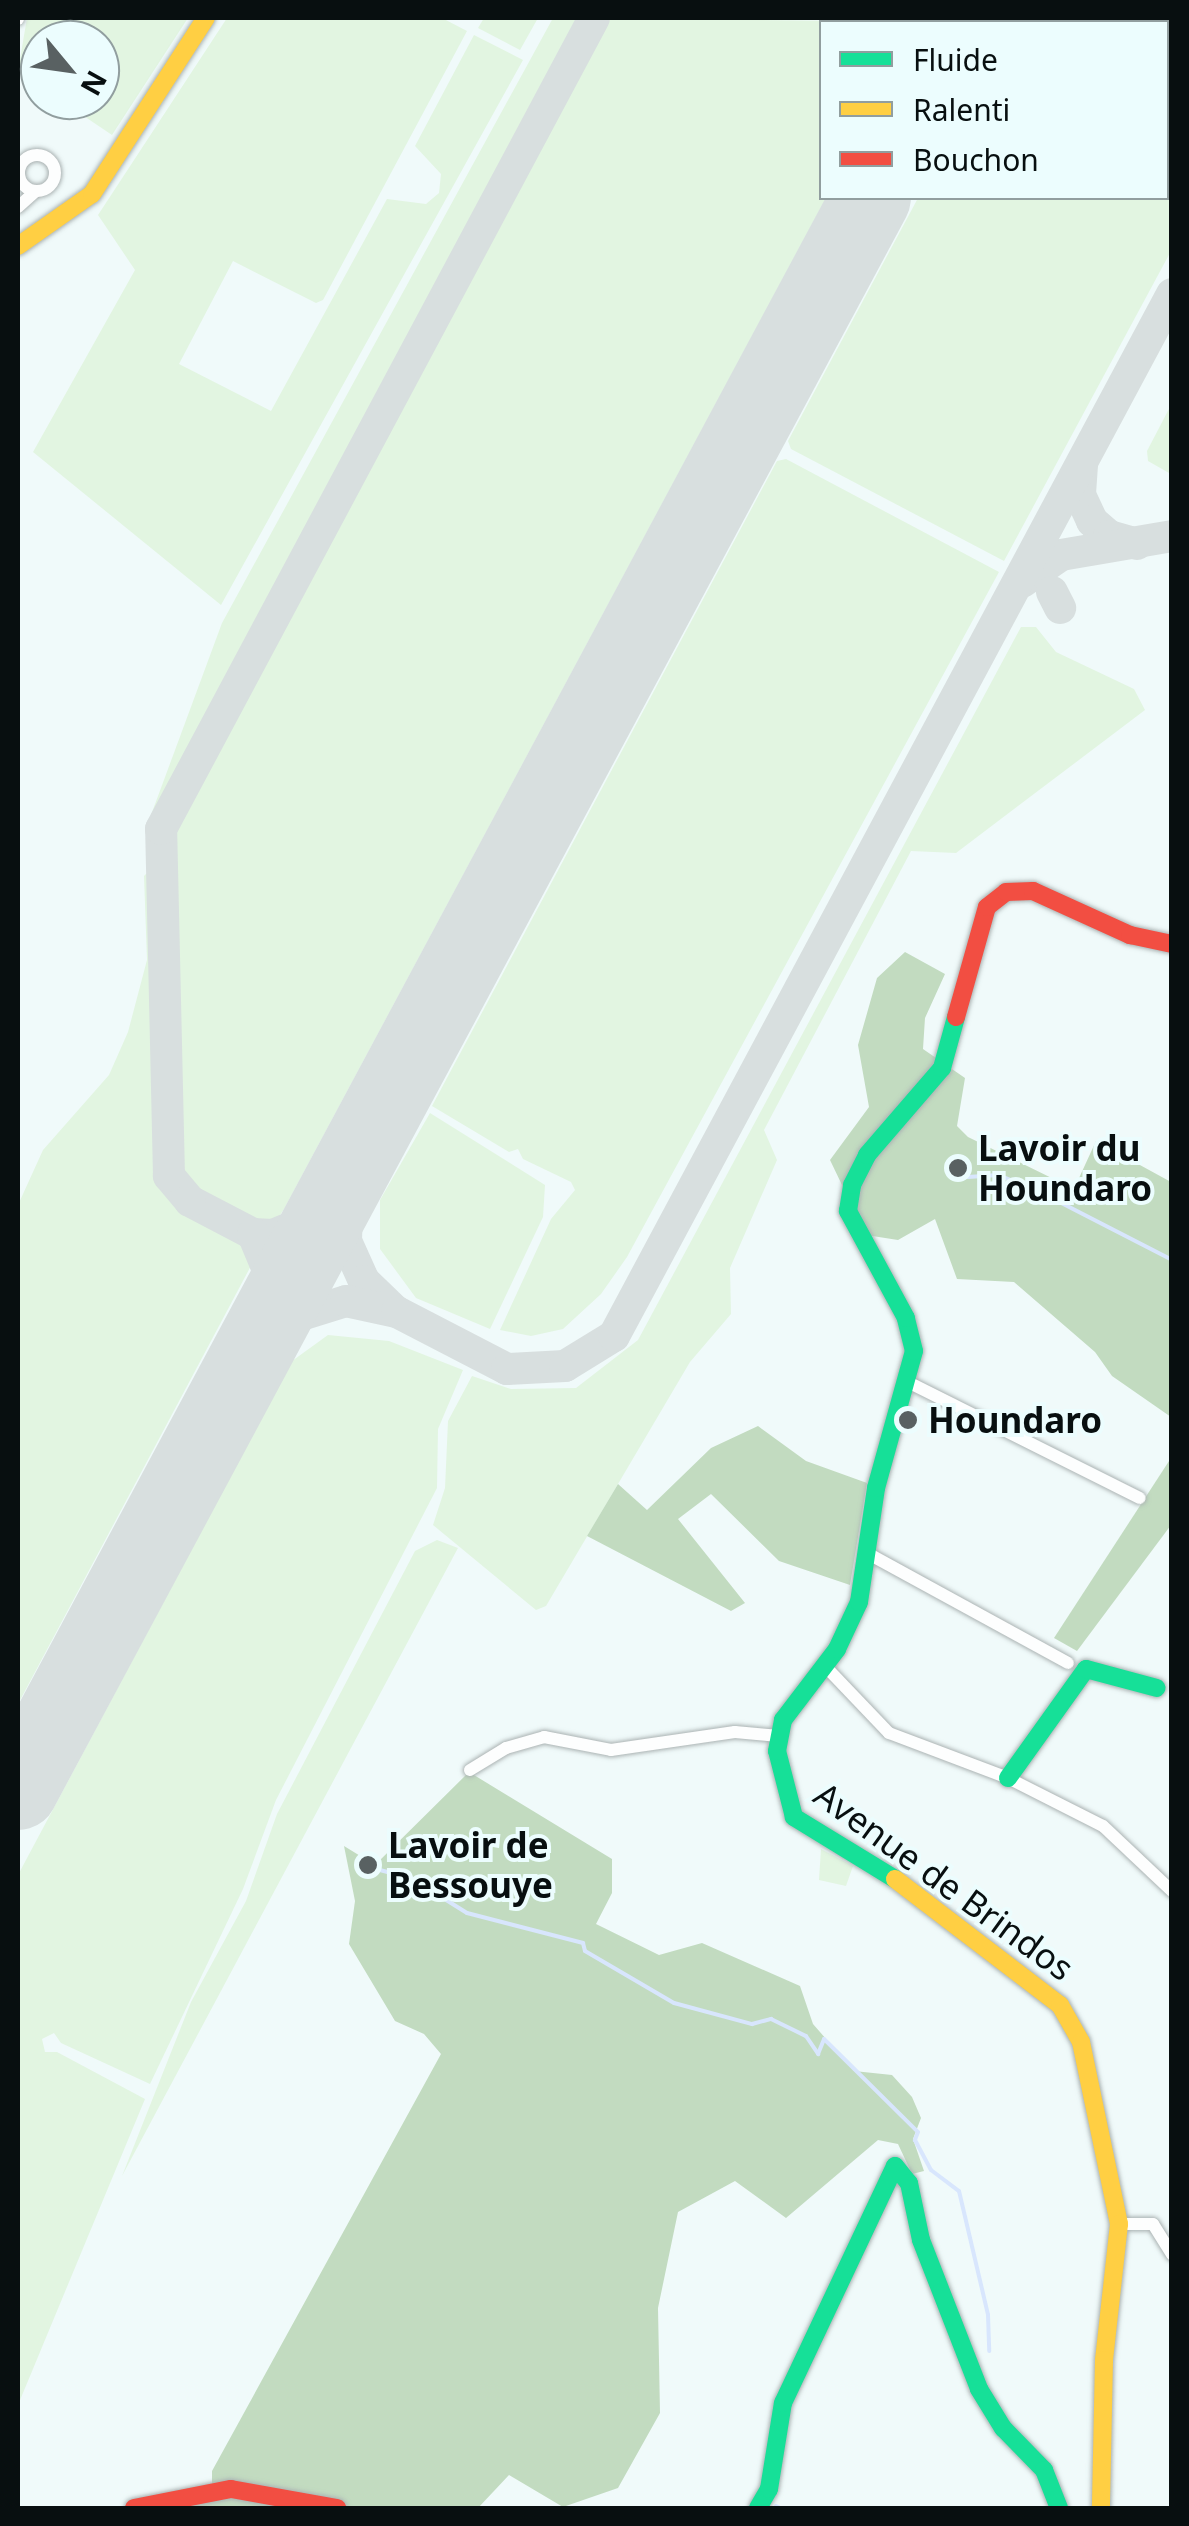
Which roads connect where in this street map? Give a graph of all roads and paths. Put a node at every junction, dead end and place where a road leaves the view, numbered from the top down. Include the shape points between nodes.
1 (206, 18) edge
2 (36, 192) dead end
3 (18, 207) edge
4 (18, 246) edge
5 (1172, 944) edge
6 (908, 1382) junction
7 (1140, 1498) dead end
8 (867, 1552) junction
9 (1068, 1663) dead end
10 (824, 1664) junction
11 (1157, 1688) dead end
12 (778, 1736) junction
13 (470, 1770) dead end
14 (1008, 1778) junction
15 (1172, 1891) edge
16 (1119, 2224) junction
17 (1172, 2254) edge
18 (134, 2508) edge
19 (337, 2508) edge
20 (758, 2508) edge
21 (1059, 2508) edge
22 (1102, 2508) edge

1 - 4 street via 92,194
2 - 3 street
5 - 6 street via 1130,935 1033,891 995,899 976,936 942,1068 867,1155 852,1185 848,1212 906,1318 914,1352
6 - 7 street
6 - 8 street via 876,1488
8 - 9 street
8 - 10 street via 850,1628
10 - 12 street
10 - 14 street via 889,1733
11 - 14 street via 1086,1669
12 - 13 street via 735,1732 611,1750 544,1737 506,1748
12 - 16 street, Avenue de Brindos via 794,1818 900,1882 1072,2020 1112,2168
14 - 15 street via 1103,1826
16 - 17 street via 1153,2224
16 - 22 street, Avenue de Brindos via 1104,2360
18 - 19 street via 232,2489
20 - 21 street via 769,2488 784,2403 886,2176 902,2167 921,2240 980,2389 1004,2428 1044,2470

